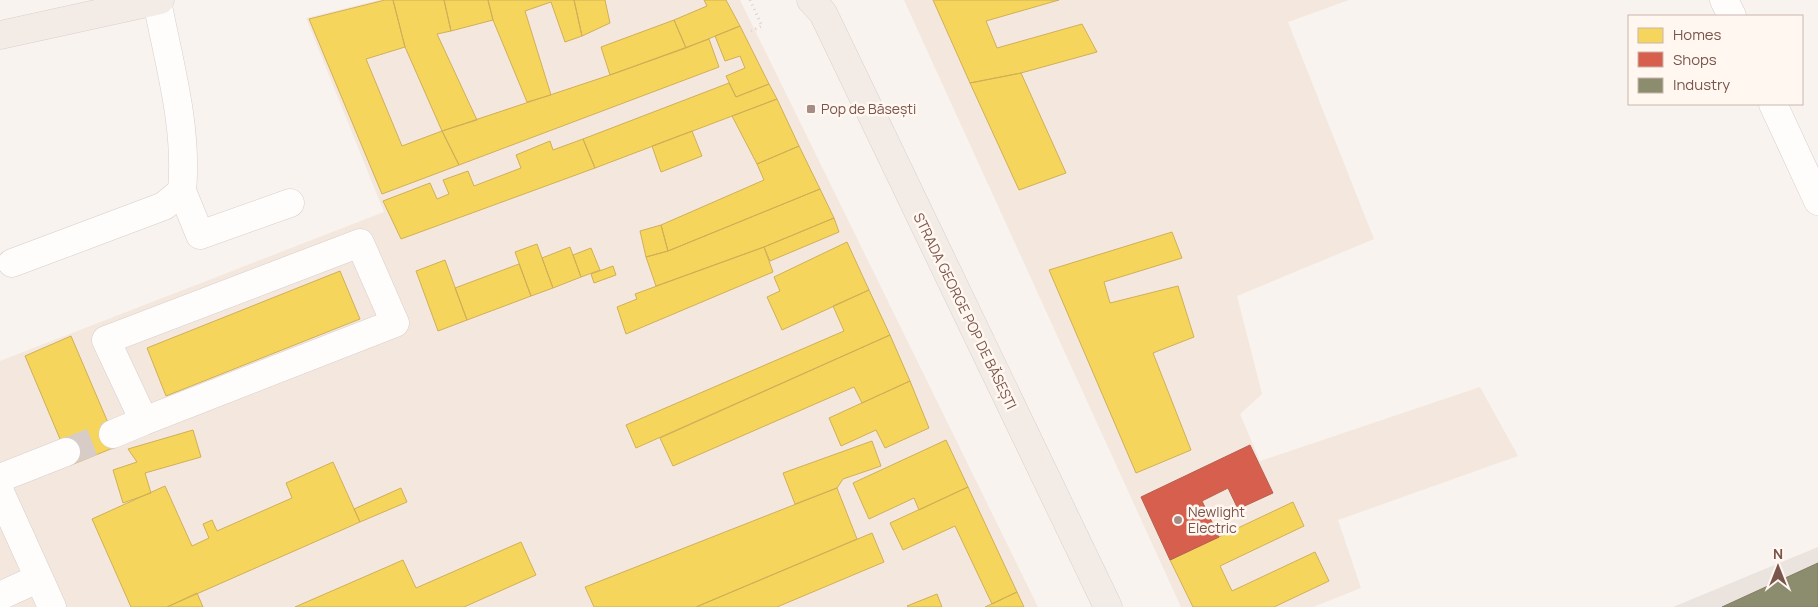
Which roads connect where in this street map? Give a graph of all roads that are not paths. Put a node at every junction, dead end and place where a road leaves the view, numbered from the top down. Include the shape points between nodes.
1 (159, 0) edge
2 (1724, 0) edge
3 (819, 4) edge
4 (1732, 15) edge
5 (0, 35) edge
6 (1773, 105) edge
7 (182, 190) junction
8 (1818, 201) edge
9 (290, 203) dead end
10 (12, 264) dead end
11 (144, 421) junction
12 (112, 434) tunnel mouth
13 (66, 452) tunnel mouth
14 (0, 478) edge
15 (0, 492) edge
16 (39, 578) junction
17 (0, 596) edge
18 (52, 607) edge
19 (1108, 607) edge

1 - 5 main road
1 - 7 street via 179,114 184,169
2 - 4 street
3 - 19 main road, STRADA GEORGE POP DE BĂSEȘTI
6 - 8 street
7 - 9 street via 200,235
7 - 10 street via 164,206
11 - 11 street via 106,340 360,243 394,323
11 - 12 street
13 - 14 street
15 - 16 street
16 - 17 street
16 - 18 street

